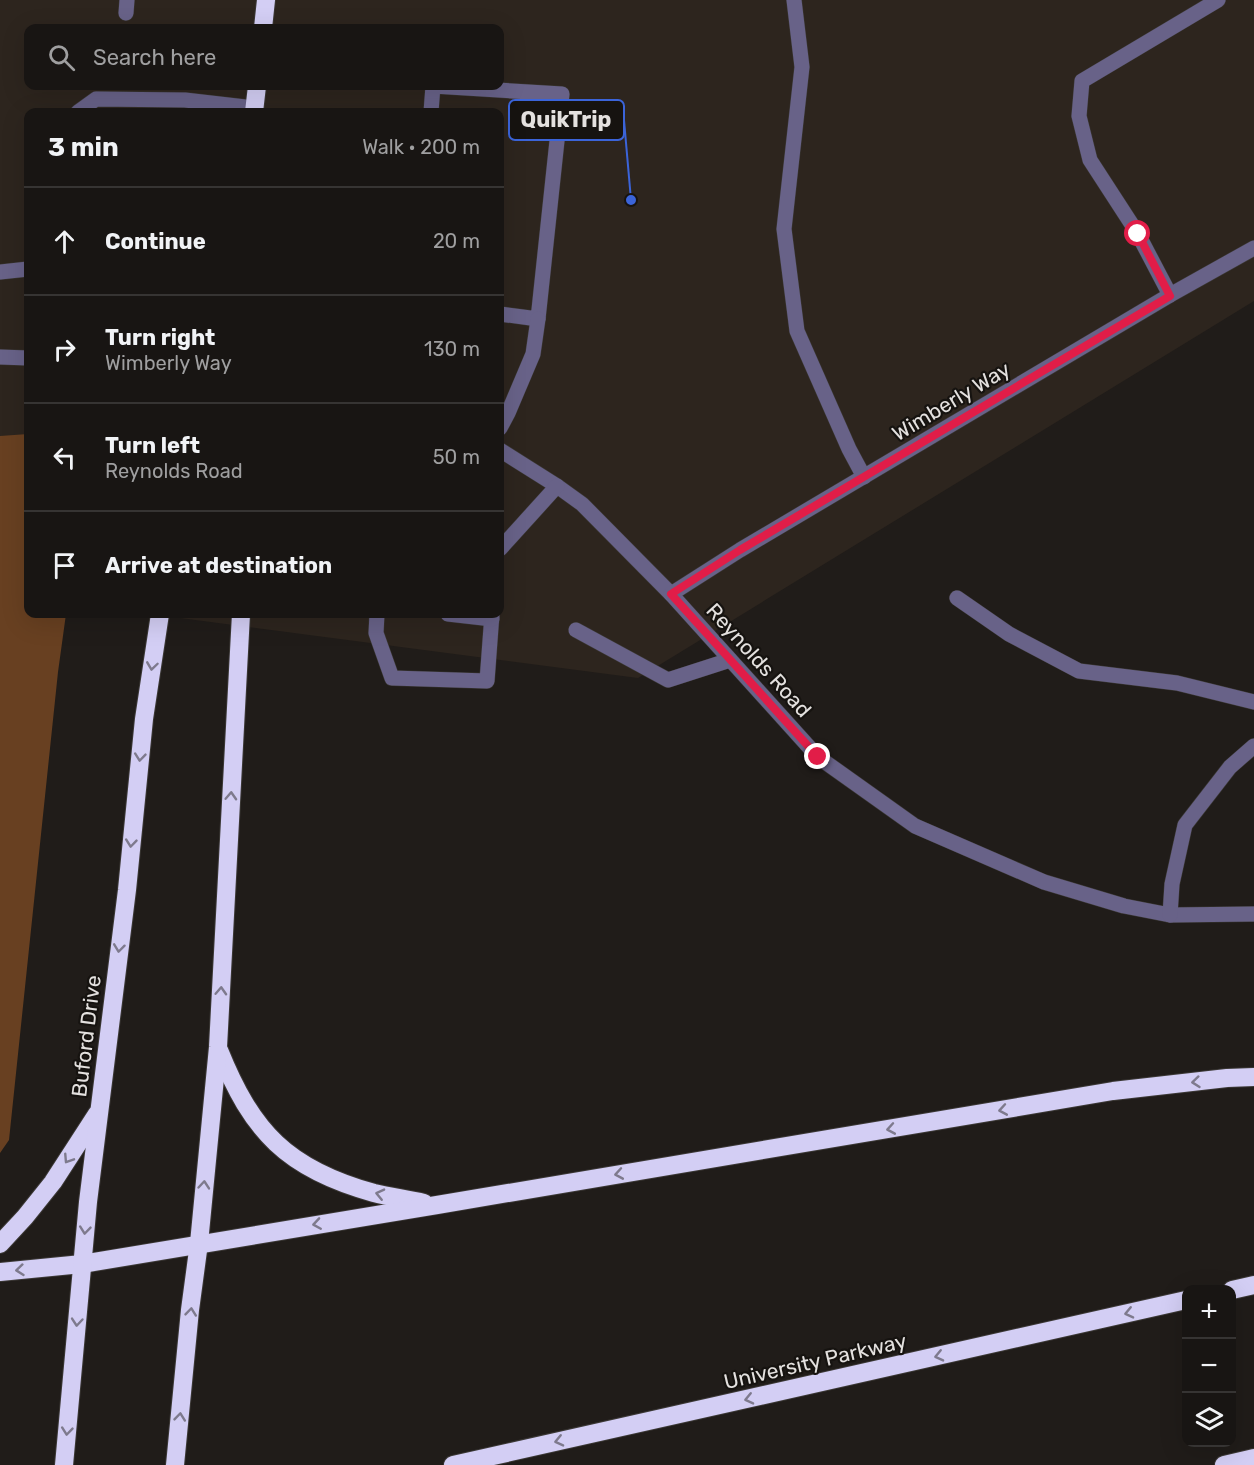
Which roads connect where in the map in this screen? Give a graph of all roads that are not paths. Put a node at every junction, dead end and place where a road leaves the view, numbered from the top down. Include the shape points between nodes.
1 (266, 0) edge
2 (794, 0) edge
3 (1218, 0) edge
4 (263, 24) edge
5 (256, 90) edge
6 (433, 90) edge
7 (498, 90) edge
8 (84, 108) edge
9 (240, 108) edge
10 (254, 108) edge
11 (431, 108) edge
12 (1254, 248) edge
13 (24, 269) edge
14 (0, 272) edge
15 (1170, 296) junction
16 (504, 315) edge
17 (538, 319) junction
18 (0, 357) edge
19 (24, 358) edge
20 (504, 420) edge
21 (504, 453) edge
22 (864, 477) junction
23 (557, 486) junction
24 (504, 545) edge
25 (671, 594) junction
26 (957, 598) dead end
27 (159, 618) edge
28 (241, 618) edge
29 (377, 618) edge
30 (492, 618) edge
31 (576, 630) dead end
32 (730, 660) junction
33 (1254, 702) edge
34 (1254, 746) edge
35 (1254, 914) edge
36 (1170, 915) junction
37 (218, 1047) junction
38 (1254, 1077) edge
39 (99, 1110) junction
40 (437, 1205) junction
41 (199, 1243) junction
42 (0, 1244) edge
43 (82, 1264) junction
44 (0, 1272) edge
45 (1254, 1285) edge
46 (1236, 1289) edge
47 (1182, 1301) edge
48 (1254, 1458) edge
49 (64, 1465) edge
50 (175, 1465) edge
51 (453, 1465) edge
52 (1224, 1465) edge

1 - 4 highway
2 - 22 street via 802,67 784,229 797,331
3 - 15 street via 1082,81 1079,116 1090,160 1138,234
5 - 10 highway
6 - 11 street
7 - 17 street via 562,94
8 - 9 street via 96,99 185,100
12 - 15 street, Wimberly Way
13 - 14 street
15 - 22 street, Wimberly Way
16 - 17 street
17 - 20 street via 532,354
18 - 19 street
21 - 23 street, Reynolds Road
22 - 25 street, Wimberly Way
23 - 24 street
23 - 25 street, Reynolds Road via 582,504
25 - 32 street, Reynolds Road
26 - 33 street via 1009,634 1079,670 1177,683
27 -> 39 highway, Buford Drive
37 -> 28 highway
29 - 30 street via 376,633 392,678 487,681
31 - 32 street via 668,680
32 - 36 street, Reynolds Road via 818,757 915,826 1044,882
34 - 36 street via 1230,767 1185,825 1172,884
35 - 36 street, Reynolds Road
40 -> 37 highway via 374,1193 302,1165 282,1150 247,1110
41 -> 37 highway
38 -> 40 highway via 1113,1091
39 -> 42 highway via 53,1182
39 -> 43 highway, Buford Drive
40 -> 41 highway
41 - 43 highway
50 -> 41 highway
43 -> 44 highway
43 -> 49 highway, Buford Drive
45 - 46 highway
47 -> 51 highway, University Parkway
48 - 52 highway

